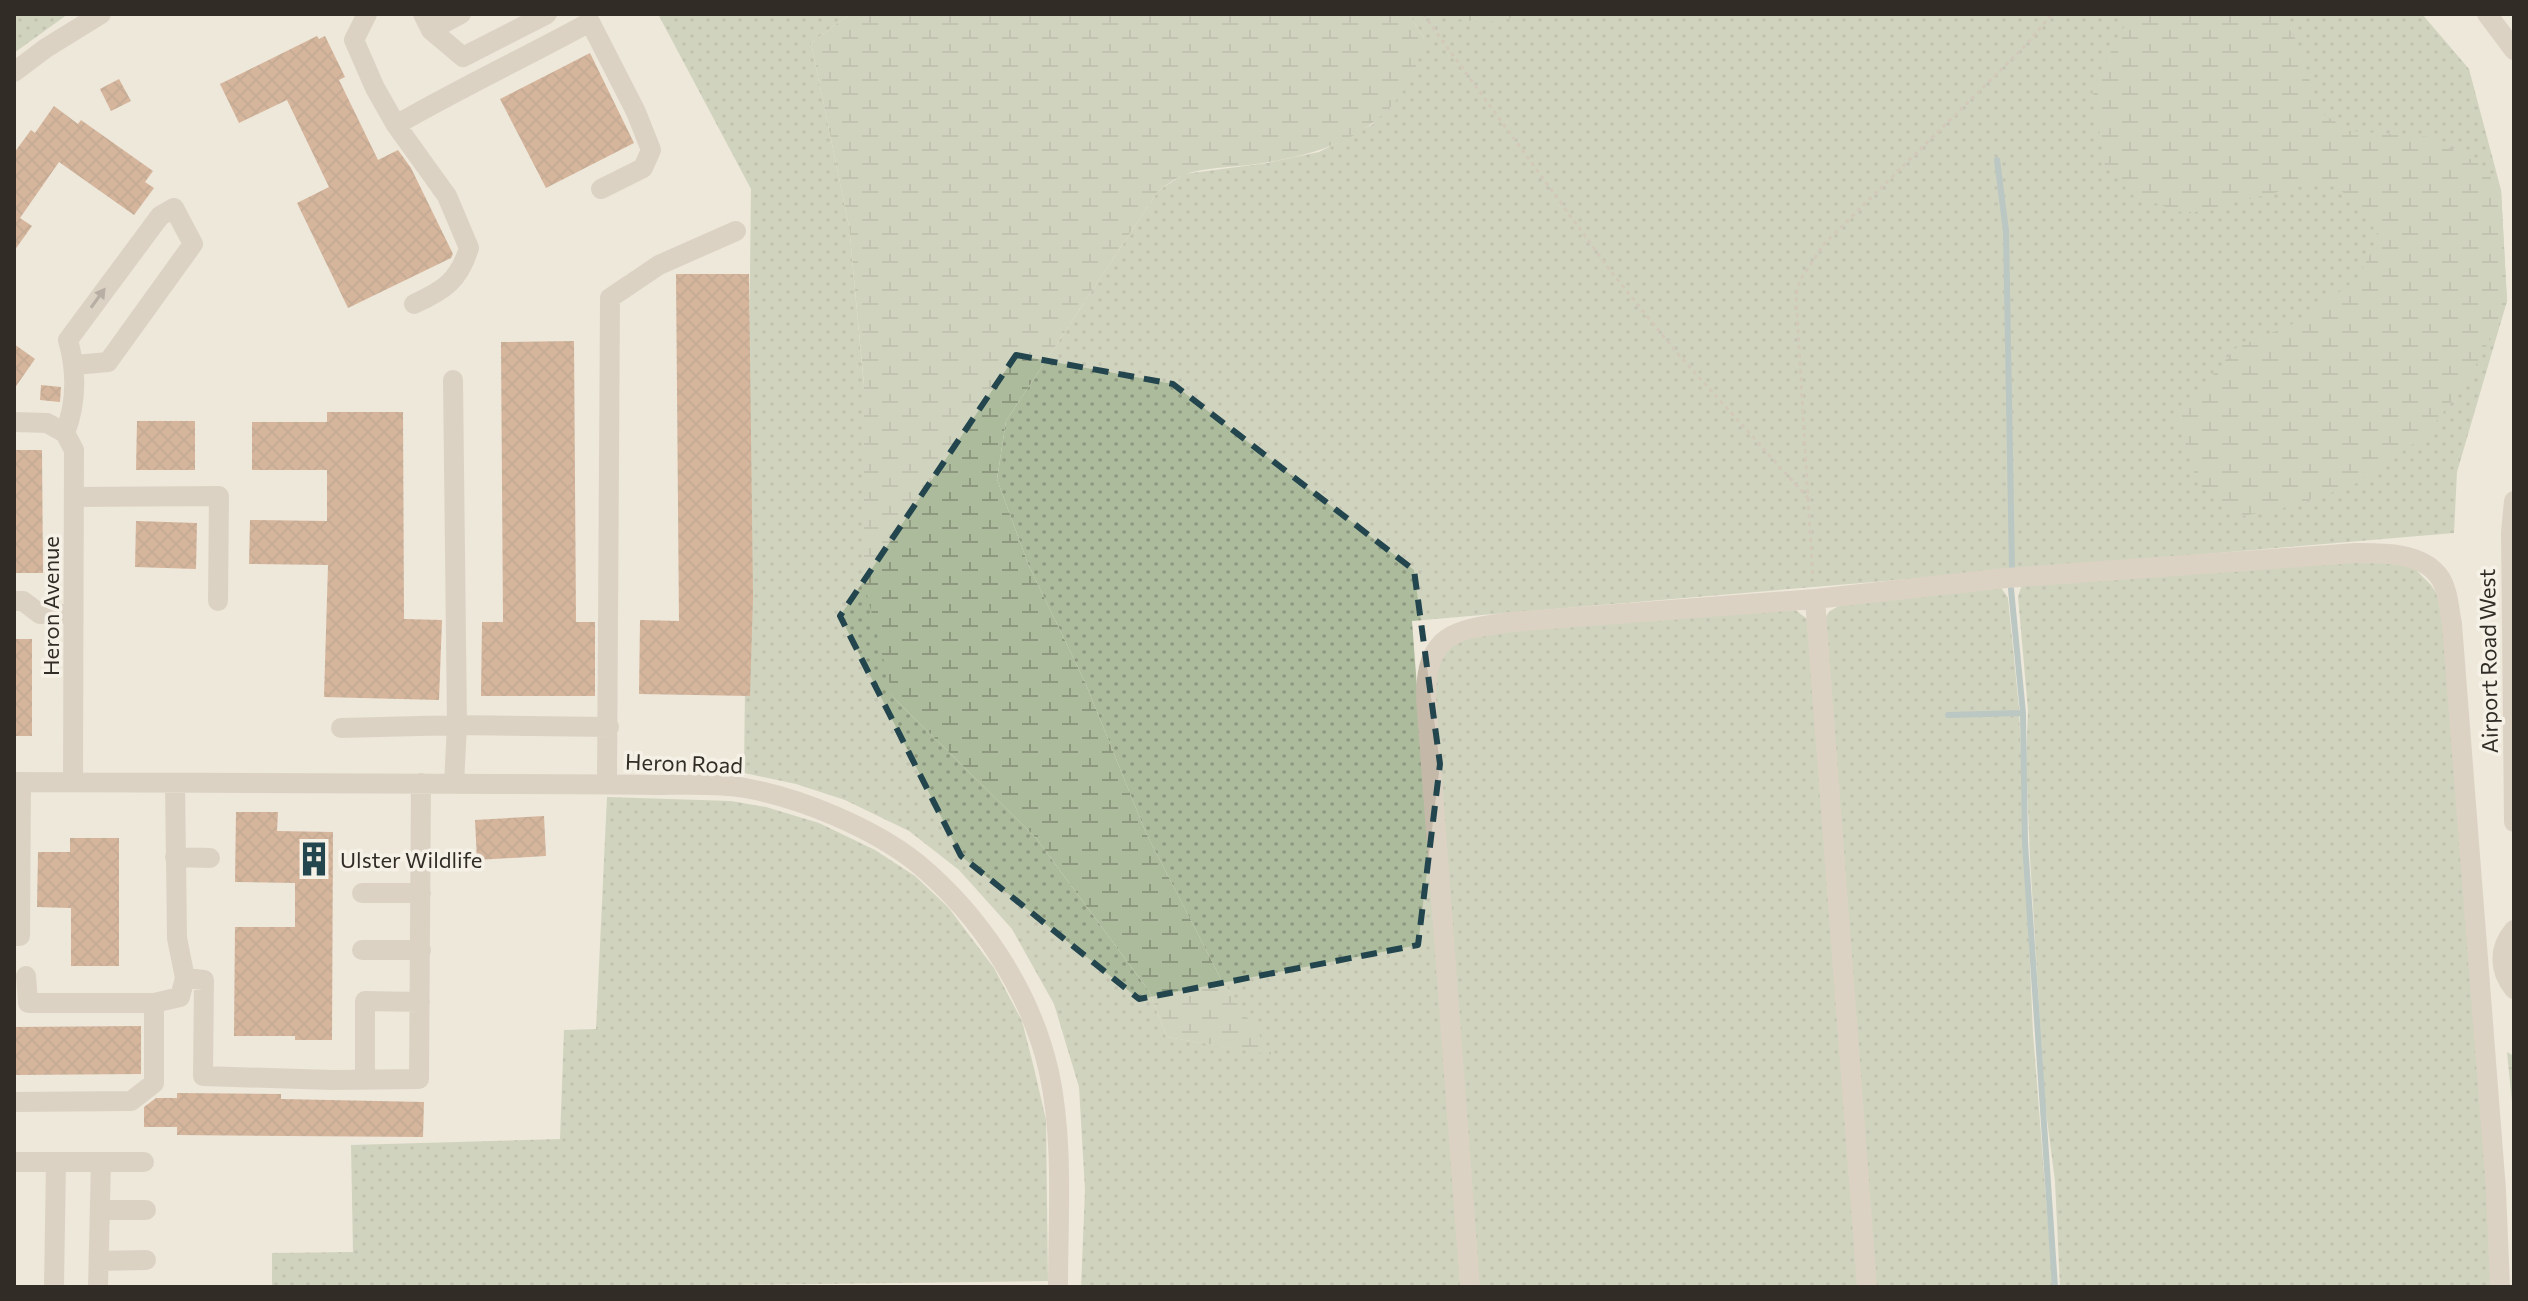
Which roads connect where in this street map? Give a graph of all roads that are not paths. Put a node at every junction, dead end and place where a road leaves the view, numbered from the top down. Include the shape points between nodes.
1 (101, 14) edge
2 (367, 14) edge
3 (461, 14) edge
4 (547, 14) edge
5 (2487, 14) edge
6 (427, 22) edge
7 (2514, 50) edge
8 (14, 72) edge
9 (396, 125) junction
10 (601, 189) dead end
11 (736, 231) dead end
12 (414, 304) dead end
13 (75, 365) junction
14 (453, 380) dead end
15 (14, 422) edge
16 (65, 433) junction
17 (75, 497) junction
18 (2514, 501) edge
19 (2512, 532) edge
20 (1814, 594) junction
21 (14, 601) edge
22 (218, 601) dead end
23 (73, 614) junction
24 (457, 725) junction
25 (609, 727) junction
26 (341, 728) dead end
27 (18, 782) edge
28 (73, 782) junction
29 (175, 783) junction
30 (421, 783) junction
31 (454, 784) junction
32 (607, 784) junction
33 (2514, 822) edge
34 (175, 857) junction
35 (210, 858) dead end
36 (362, 893) dead end
37 (421, 893) junction
38 (2514, 930) edge
39 (14, 936) edge
40 (362, 950) dead end
41 (421, 950) junction
42 (26, 976) dead end
43 (185, 978) junction
44 (2514, 989) edge
45 (420, 1002) junction
46 (154, 1003) junction
47 (365, 1080) junction
48 (14, 1102) edge
49 (14, 1162) edge
50 (56, 1162) junction
51 (101, 1162) junction
52 (144, 1162) dead end
53 (100, 1210) junction
54 (146, 1210) dead end
55 (146, 1260) dead end
56 (99, 1261) junction
57 (54, 1287) edge
58 (98, 1287) edge
59 (1058, 1287) edge
60 (1470, 1287) edge
61 (1867, 1287) edge
62 (2500, 1287) edge

1 - 8 street
2 - 9 street via 354,40
3 - 6 street
4 - 6 street via 463,57
5 - 7 street
9 - 10 street via 590,22 651,150 643,168
9 - 12 street via 447,196 469,248 462,272
11 - 25 street via 659,265 610,298
13 -> 13 street via 68,340 160,216 174,208 193,244 108,362
13 - 16 street via 74,410
14 - 24 street
15 - 16 street via 47,423
16 - 17 street, Heron Avenue via 74,450
17 - 22 street via 219,496
17 - 23 street, Heron Avenue
18 - 19 street, Airport Road West
19 - 33 street, Airport Road West
20 - 60 street via 1462,629 1433,655 1426,698
20 - 61 street
20 - 62 street via 2356,553 2410,558 2439,576 2452,624
21 - 23 street via 23,601 40,614
23 - 28 street, Heron Avenue
24 - 25 street
24 - 26 street
24 - 31 street
25 - 32 street
27 - 28 street, Heron Road
27 - 39 street via 20,936
28 - 29 street, Heron Road
29 - 30 street, Heron Road
29 - 34 street
30 - 31 street, Heron Road
30 - 37 street
31 - 32 street, Heron Road
32 - 59 street, Heron Road via 744,788 784,798 882,841 946,891 1003,962 1041,1039 1055,1122
34 - 35 street
34 - 43 street via 177,938
36 - 37 street
37 - 41 street
38 - 44 street via 2502,951 2502,966
40 - 41 street
41 - 45 street
42 - 46 street via 28,1003
43 - 46 street via 180,997
43 - 47 street via 204,980 203,1076
45 - 47 street via 419,1079
45 - 47 street via 365,1001
46 - 48 street via 154,1083 131,1101
49 - 50 street
50 - 51 street
50 - 57 street
51 - 52 street
51 - 53 street
53 - 54 street
53 - 56 street
55 - 56 street
56 - 58 street

